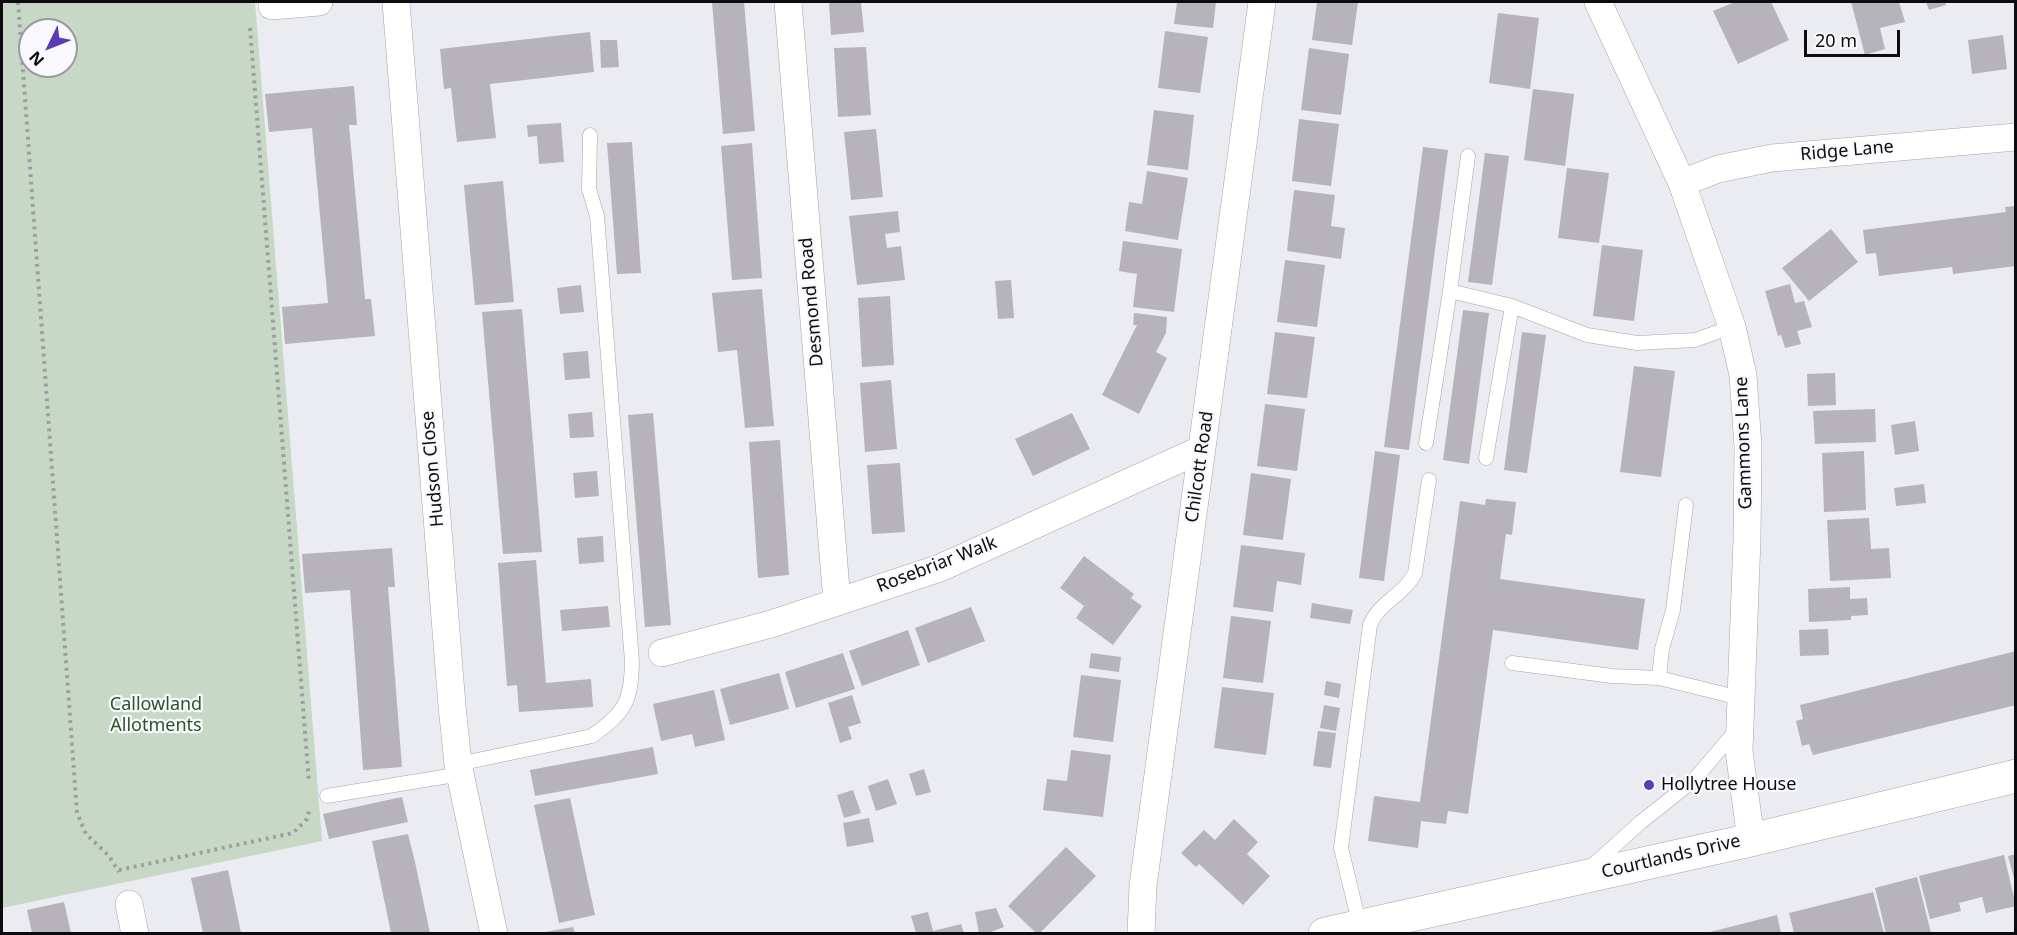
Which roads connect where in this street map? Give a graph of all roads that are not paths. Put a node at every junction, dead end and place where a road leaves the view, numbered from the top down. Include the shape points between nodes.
1 (319, 2) edge
2 (396, 2) edge
3 (788, 2) edge
4 (1262, 2) edge
5 (1598, 2) edge
6 (272, 6) dead end
7 (590, 135) dead end
8 (2016, 137) edge
9 (1468, 156) dead end
10 (1682, 183) junction
11 (1450, 291) junction
12 (1512, 306) junction
13 (1732, 327) junction
14 (1426, 443) dead end
15 (1202, 449) junction
16 (1486, 458) dead end
17 (1429, 480) dead end
18 (1686, 506) dead end
19 (837, 602) junction
20 (662, 653) dead end
21 (1512, 663) dead end
22 (1659, 678) junction
23 (1740, 698) junction
24 (1739, 726) junction
25 (460, 769) junction
26 (2016, 776) edge
27 (327, 796) dead end
28 (1751, 840) junction
29 (1578, 878) junction
30 (129, 904) road end
31 (1360, 926) junction
32 (135, 933) edge
33 (494, 933) edge
34 (1141, 933) edge
35 (1326, 933) edge

1 - 6 street
2 - 25 street, Hudson Close
3 - 19 street, Desmond Road
4 - 15 street, Chilcott Road
5 - 10 street, Gammons Lane
7 - 25 lane via 589,189 598,227 632,662 631,692 623,709 592,736
8 - 10 street, Ridge Lane via 1772,158
9 - 11 lane
10 - 13 street, Gammons Lane
11 - 12 lane
11 - 14 lane
12 - 13 lane via 1587,335 1637,343 1695,340
12 - 16 lane
13 - 23 street, Gammons Lane via 1743,375 1748,447
15 - 19 street, Rosebriar Walk via 940,568
15 - 34 street, Chilcott Road via 1143,886
17 - 31 lane via 1415,573 1409,585 1375,613 1370,625 1341,848
18 - 22 lane via 1673,610
19 - 20 street, Rosebriar Walk
21 - 22 lane
22 - 23 lane
23 - 24 street, Gammons Lane
24 - 28 street, Gammons Lane
24 - 29 lane via 1695,780
25 - 27 lane
25 - 33 street, Hudson Close
26 - 28 street, Courtlands Drive
28 - 29 street, Courtlands Drive
29 - 31 street, Courtlands Drive
30 - 32 street
31 - 35 street, Courtlands Drive

